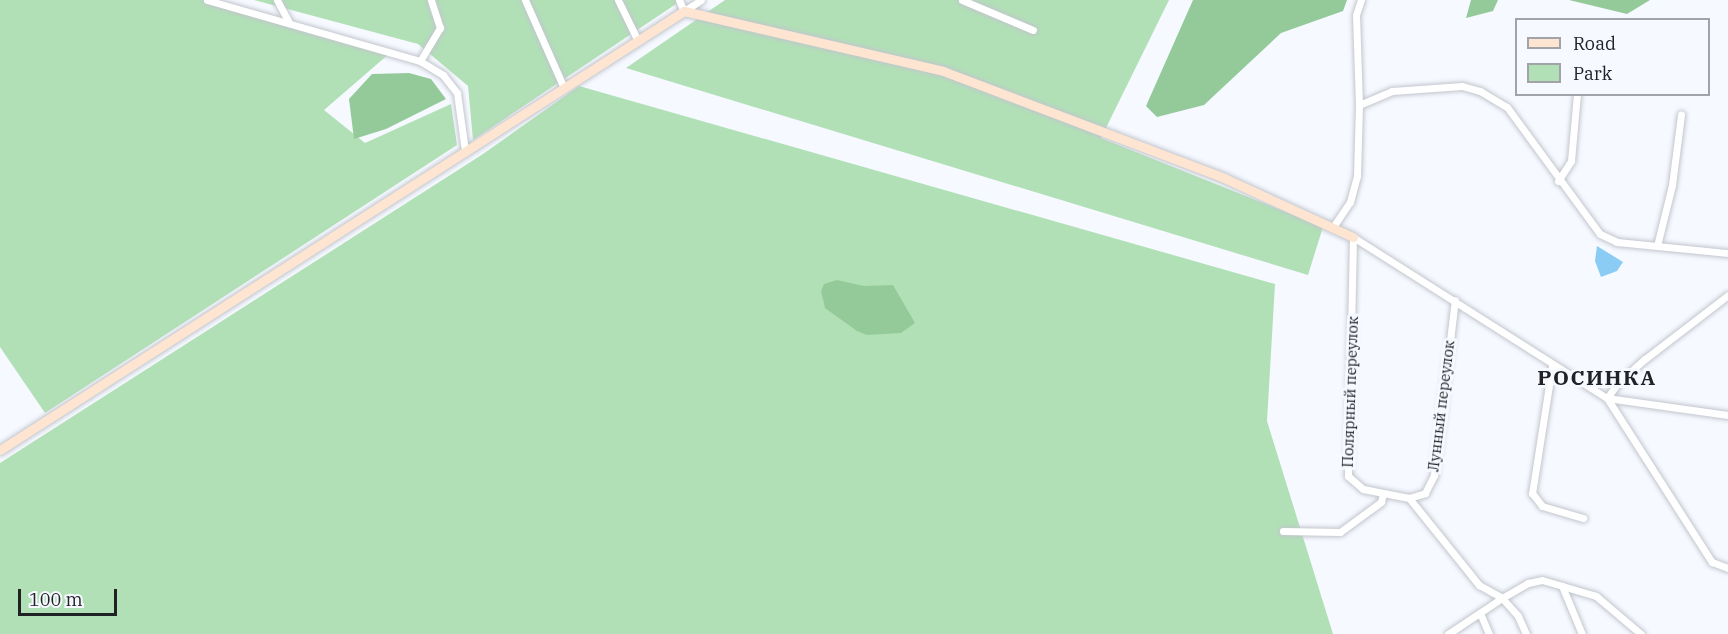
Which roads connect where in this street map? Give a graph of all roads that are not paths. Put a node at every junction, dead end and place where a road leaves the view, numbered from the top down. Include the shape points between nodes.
1 (207, 0) edge
2 (277, 0) edge
3 (431, 0) edge
4 (525, 0) edge
5 (618, 0) edge
6 (679, 0) edge
7 (701, 0) edge
8 (962, 0) edge
9 (1361, 0) edge
10 (684, 11) junction
11 (289, 22) junction
12 (1033, 30) dead end
13 (637, 39) junction
14 (420, 61) junction
15 (564, 88) junction
16 (1576, 96) edge
17 (1359, 105) junction
18 (1681, 115) dead end
19 (465, 151) junction
20 (1558, 181) junction
21 (1333, 227) junction
22 (1353, 237) junction
23 (1657, 246) junction
24 (1728, 253) edge
25 (1728, 296) edge
26 (1455, 300) junction
27 (1552, 366) junction
28 (1607, 399) junction
29 (1728, 415) edge
30 (0, 450) edge
31 (1383, 493) junction
32 (1408, 498) junction
33 (1583, 518) dead end
34 (1283, 531) dead end
35 (1728, 568) edge
36 (1562, 586) junction
37 (1502, 598) junction
38 (1480, 613) junction
39 (1448, 634) edge
40 (1489, 634) edge
41 (1526, 634) edge
42 (1582, 634) edge
43 (1641, 634) edge

1 - 11 street
2 - 11 street
3 - 14 street via 440,28
4 - 15 street
5 - 13 street
6 - 10 street
7 - 10 street
8 - 12 street
9 - 17 street via 1356,15
10 - 13 street
10 - 21 street via 943,71 1224,178
11 - 14 street
13 - 15 street
14 - 19 street via 443,75 457,93
15 - 19 street
16 - 20 street via 1571,161
17 - 20 street via 1392,91 1462,86 1480,91 1507,107
17 - 21 street via 1356,176 1350,202
18 - 23 street via 1672,185
19 - 30 street
20 - 23 street via 1600,234 1617,242
21 - 22 street
22 - 26 street
22 - 31 street, Полярный переулок via 1348,476 1363,489
23 - 24 street
25 - 28 street via 1631,371
26 - 27 street
26 - 32 street, Лунный переулок via 1434,475 1425,493
27 - 28 street
27 - 33 street via 1533,494 1542,506
28 - 29 street
28 - 35 street via 1712,562
31 - 32 street, Полярный переулок
31 - 34 street via 1380,502 1340,532
32 - 37 street via 1479,585
36 - 37 street via 1542,580 1528,583
36 - 42 street
36 - 43 street via 1596,596
37 - 38 street
37 - 41 street via 1518,616
38 - 39 street
38 - 40 street

